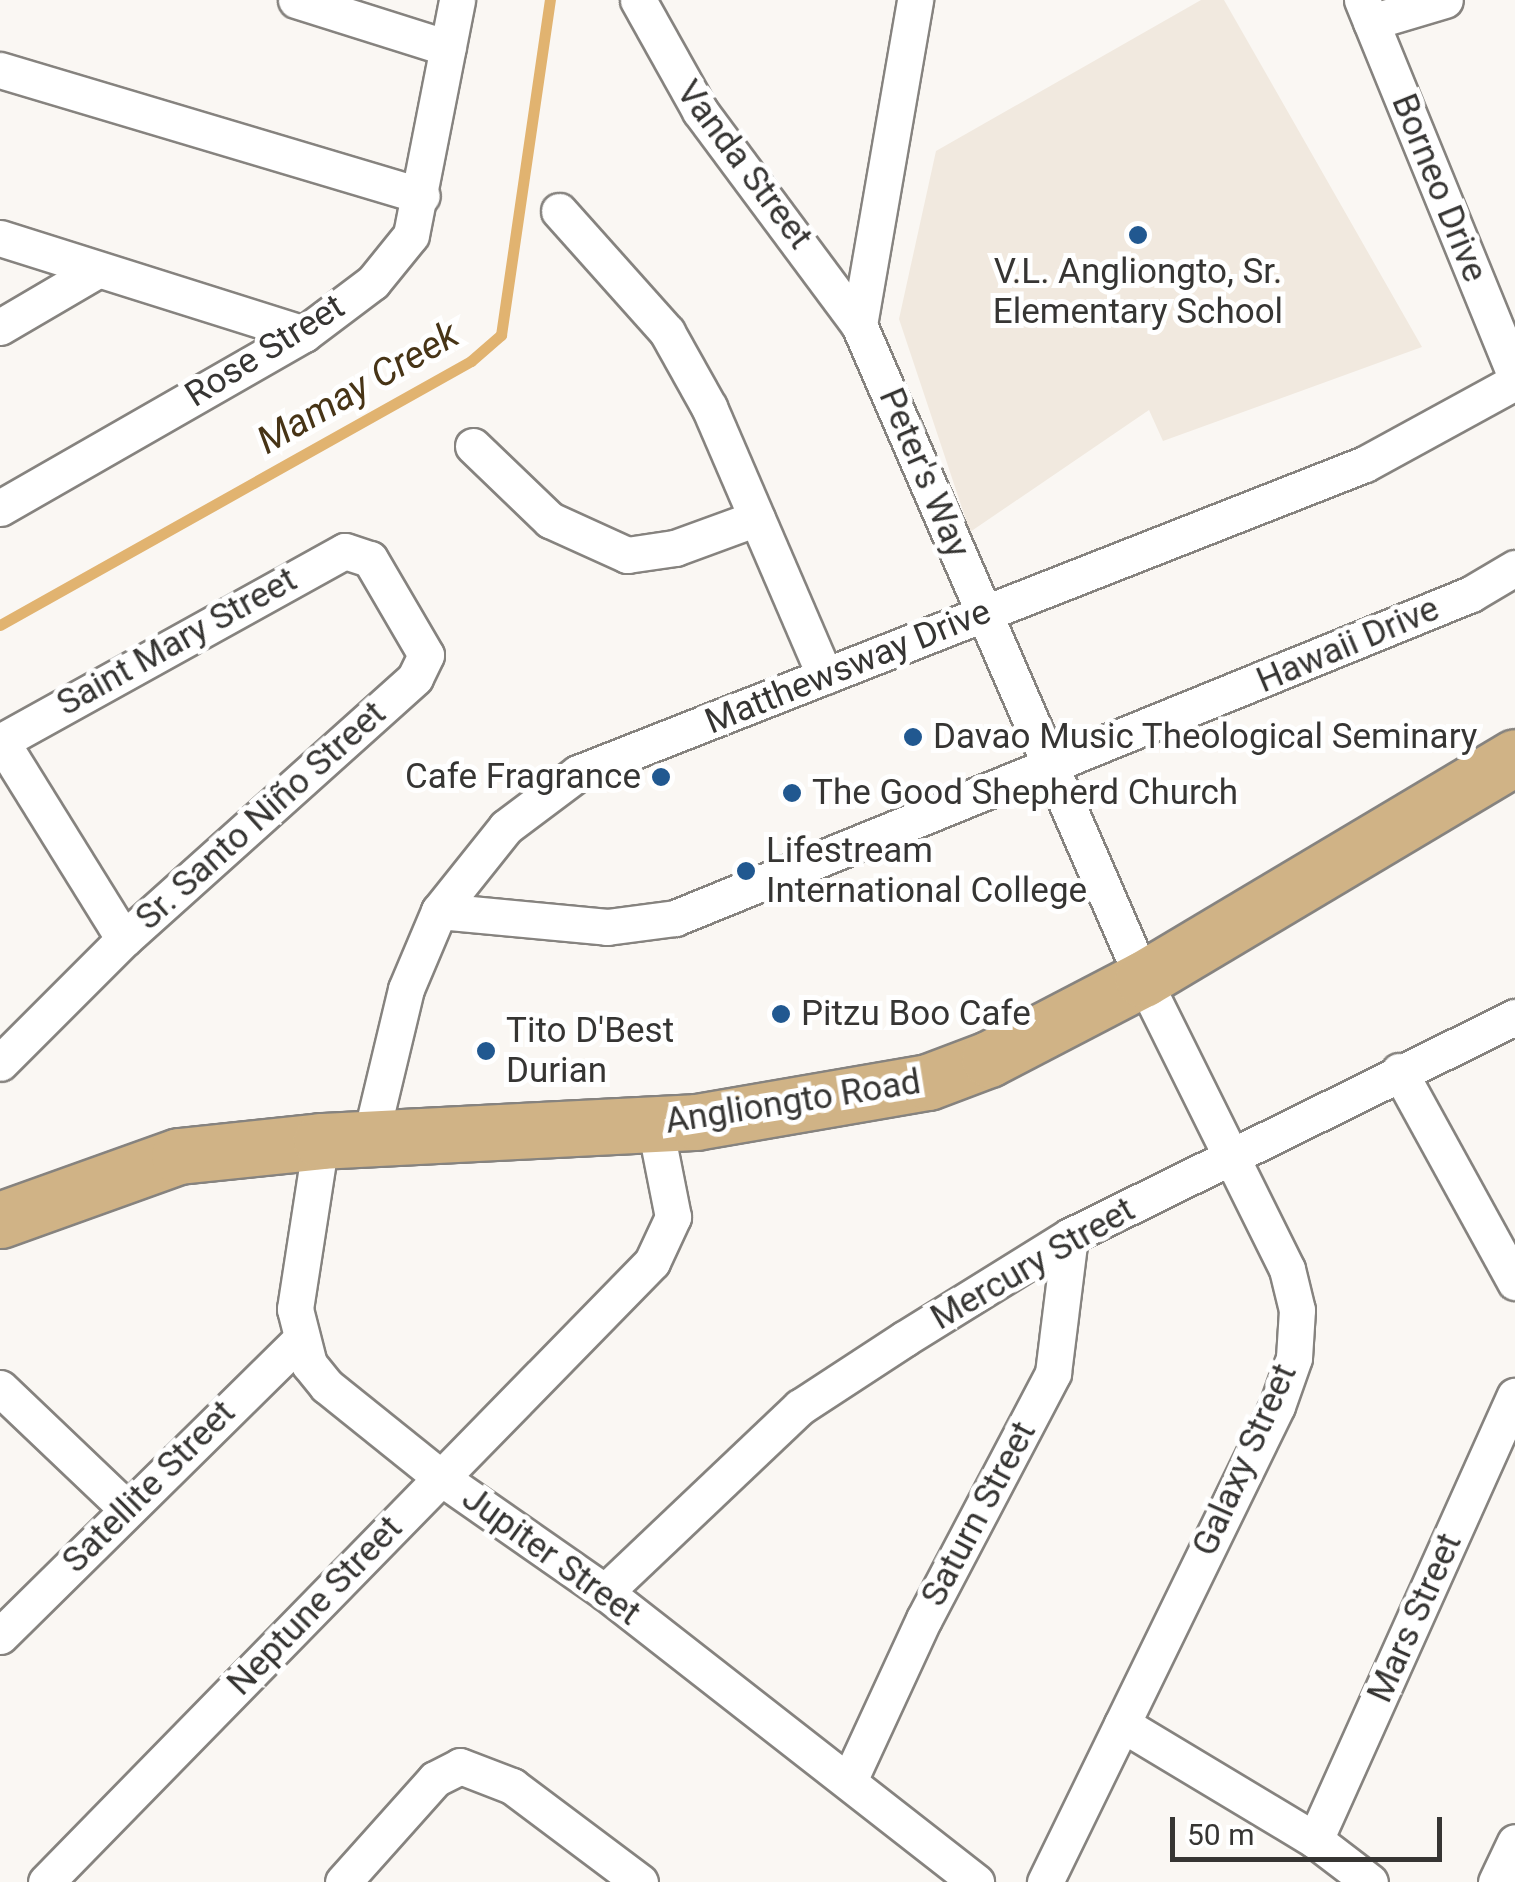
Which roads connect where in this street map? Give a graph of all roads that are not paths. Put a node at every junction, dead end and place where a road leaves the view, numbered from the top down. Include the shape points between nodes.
1 (296, 0) edge
2 (457, 0) edge
3 (638, 0) edge
4 (915, 0) edge
5 (1445, 0) edge
6 (1367, 11) edge
7 (448, 48) junction
8 (0, 70) edge
9 (422, 196) junction
10 (559, 211) dead end
11 (0, 238) edge
12 (97, 270) junction
13 (859, 325) junction
14 (0, 327) edge
15 (304, 334) junction
16 (1515, 379) edge
17 (473, 446) dead end
18 (0, 508) edge
19 (757, 518) junction
20 (356, 552) joint
21 (1515, 568) edge
22 (984, 613) junction
23 (825, 676) junction
24 (0, 742) edge
25 (1515, 757) edge
26 (1052, 769) junction
27 (439, 911) junction
28 (124, 939) junction
29 (1143, 979) junction
30 (1515, 1017) edge
31 (0, 1063) edge
32 (1399, 1071) junction
33 (655, 1126) junction
34 (346, 1140) junction
35 (1229, 1156) junction
36 (0, 1220) edge
37 (1070, 1236) junction
38 (1515, 1282) edge
39 (300, 1340) junction
40 (0, 1388) edge
41 (1515, 1396) edge
42 (440, 1477) junction
43 (125, 1507) junction
44 (605, 1592) junction
45 (0, 1636) edge
46 (1122, 1724) junction
47 (849, 1781) junction
48 (1314, 1840) junction
49 (1515, 1842) edge
50 (618, 1876) edge
51 (46, 1882) edge
52 (342, 1882) edge
53 (976, 1882) edge
54 (1044, 1882) edge
55 (1370, 1882) edge
56 (1496, 1882) edge

1 - 7 street
2 - 7 street, Rose Street
3 - 13 street, Vanda Street via 700,111
4 - 13 street
5 - 6 street
6 - 16 street, Borneo Drive
7 - 9 street, Rose Street
8 - 9 street
9 - 15 street, Rose Street via 411,235 373,282
10 - 19 street via 667,332 709,407
11 - 12 street
12 - 14 street
12 - 15 street
13 - 22 street, Peter's Way
15 - 18 street, Rose Street
16 - 22 street, Matthewsway Drive via 1365,464
17 - 19 street via 550,520 628,554 675,548
19 - 23 street
20 - 24 street, Saint Mary Street via 332,555
20 - 28 street, Sr. Santo Niño Street via 379,572 423,645 425,665
21 - 26 street, Hawaii Drive via 1471,594
22 - 23 street, Matthewsway Drive
22 - 26 street, Peter's Way
23 - 27 street, Matthewsway Drive via 578,774 506,828
24 - 28 street
25 - 29 main road, Angliongto Road
26 - 27 street, Hawaii Drive via 675,918 607,928
26 - 29 street, Peter's Way
27 - 34 street, Matthewsway Drive
28 - 31 street, Sr. Santo Niño Street
29 - 33 main road, Angliongto Road via 990,1059 928,1082 800,1108
29 - 35 street, Galaxy Street
30 - 32 street, Mercury Street
32 - 35 street, Mercury Street
32 - 38 street
33 - 34 main road, Angliongto Road
33 - 42 street, Neptune Street via 672,1217 665,1246
34 - 36 main road, Angliongto Road via 151,1162
34 - 39 street, Jupiter Street via 296,1285
35 - 37 street, Mercury Street
35 - 46 street, Galaxy Street via 1286,1269 1297,1310 1294,1358 1277,1406
37 - 44 street, Mercury Street via 800,1407
37 - 47 street, Saturn Street via 1053,1372
39 - 42 street, Jupiter Street via 327,1386
39 - 43 street, Satellite Street
40 - 43 street
41 - 48 street, Mars Street
42 - 44 street, Jupiter Street
42 - 51 street, Neptune Street
43 - 45 street, Satellite Street
44 - 47 street, Jupiter Street
46 - 48 street
46 - 54 street, Galaxy Street
47 - 53 street, Jupiter Street
48 - 55 street
49 - 56 street
50 - 52 street via 512,1786 460,1766 435,1779

